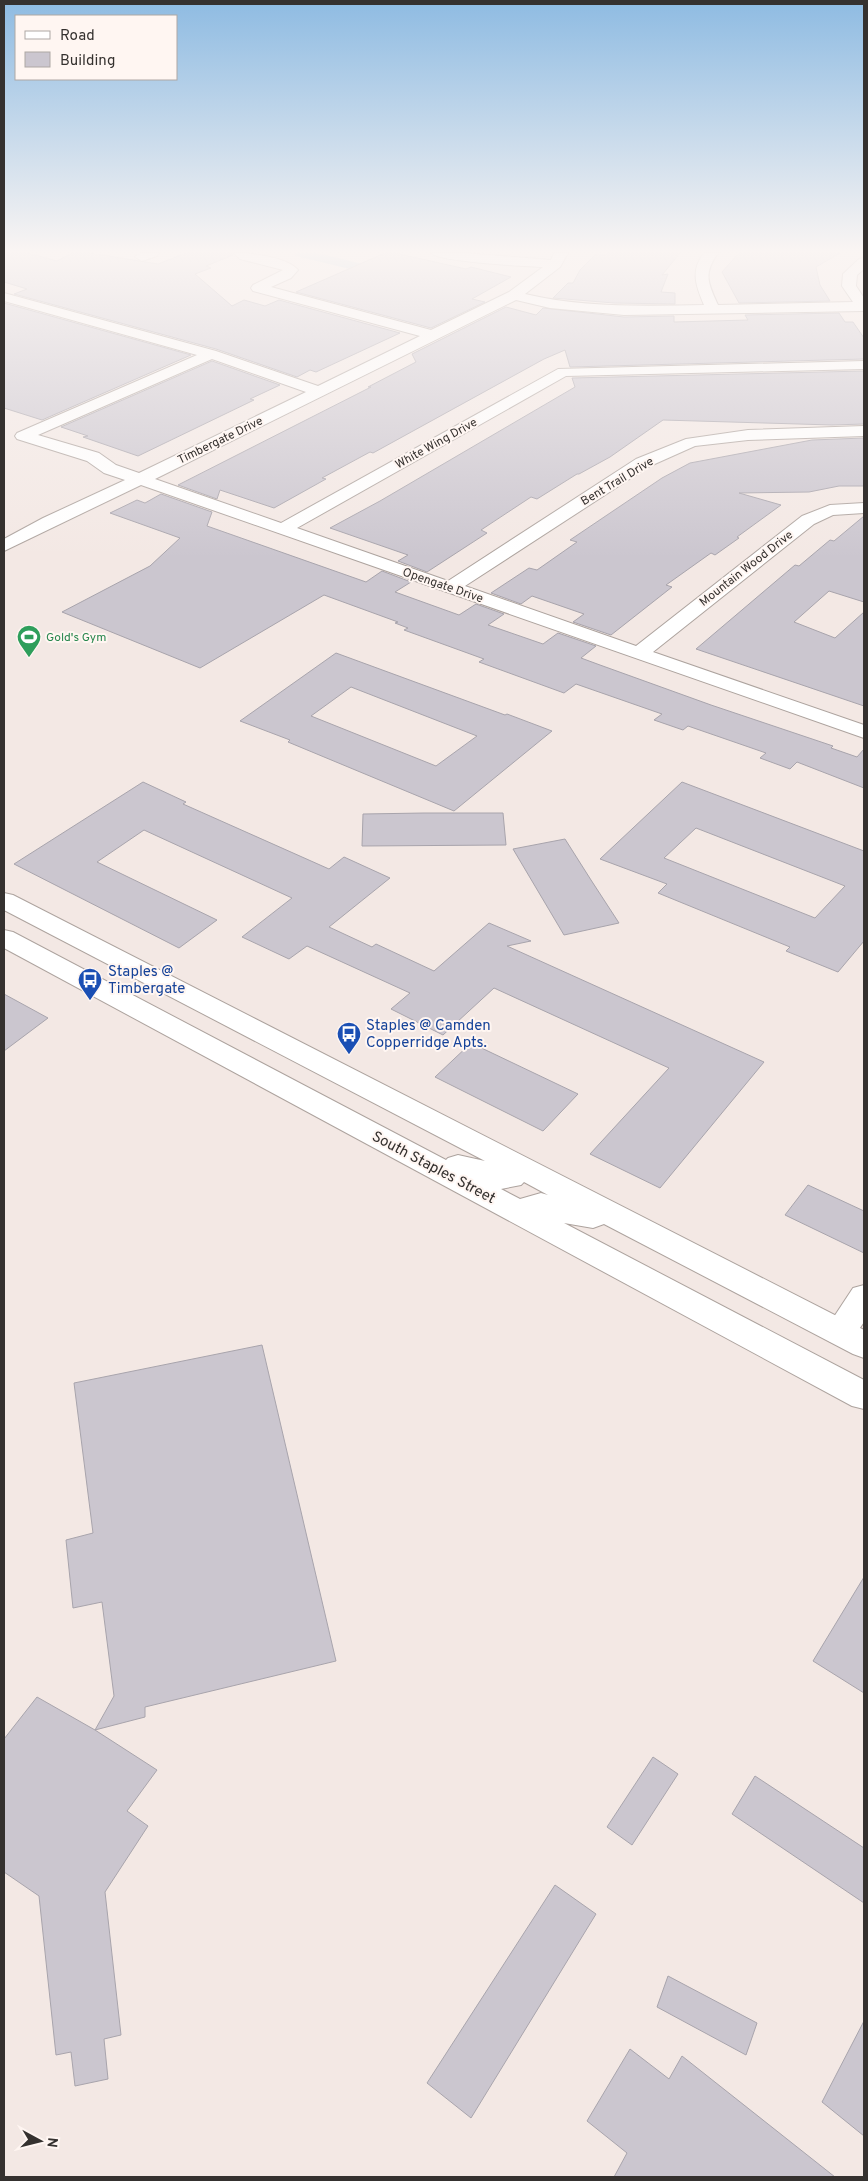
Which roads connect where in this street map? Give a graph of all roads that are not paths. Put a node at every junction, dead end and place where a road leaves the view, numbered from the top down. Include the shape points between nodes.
1 (209, 355) edge
2 (213, 355) edge
3 (392, 355) edge
4 (864, 365) edge
5 (319, 390) junction
6 (864, 431) edge
7 (139, 480) junction
8 (864, 508) edge
9 (282, 529) junction
10 (4, 546) edge
11 (451, 587) junction
12 (639, 653) junction
13 (864, 732) edge
14 (4, 900) edge
15 (4, 938) edge
16 (410, 1154) junction
17 (520, 1167) junction
18 (520, 1213) junction
19 (629, 1223) junction
20 (864, 1297) edge
21 (852, 1339) edge
22 (864, 1396) edge

1 - 7 street, Opengate Drive via 23,436 93,457 110,469
2 - 5 street
3 - 5 street, Timbergate Drive
4 - 9 street, White Wing Drive via 563,372
5 - 7 street, Timbergate Drive
6 - 11 street, Bent Trail Drive via 748,435 692,442 642,463
7 - 9 street, Opengate Drive
7 - 10 street, Timbergate Drive
8 - 12 street, Mountain Wood Drive via 830,510 808,520
9 - 11 street, Opengate Drive
11 - 12 street, Opengate Drive
12 - 13 street, Opengate Drive
14 - 17 street
15 - 16 street, South Staples Street
16 - 17 street via 475,1168 502,1179 512,1177
16 - 18 street, South Staples Street
17 - 19 street
18 - 19 street via 533,1205 543,1204 567,1213
18 - 22 street, South Staples Street
19 - 21 street
20 - 21 street

